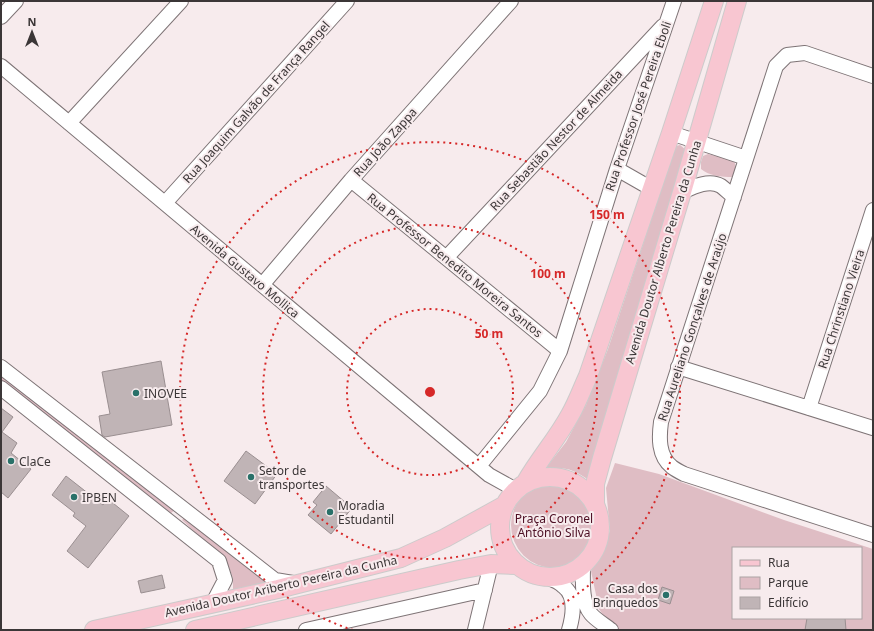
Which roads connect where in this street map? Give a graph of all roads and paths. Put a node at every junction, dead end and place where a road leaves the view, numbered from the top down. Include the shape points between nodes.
1 (16, 1) edge
2 (181, 1) edge
3 (347, 1) edge
4 (511, 1) edge
5 (674, 1) edge
6 (714, 1) edge
7 (737, 1) edge
8 (1, 17) edge
9 (667, 22) junction
10 (1, 66) edge
11 (873, 76) edge
12 (68, 123) junction
13 (671, 133) junction
14 (696, 142) junction
15 (746, 158) junction
16 (617, 170) junction
17 (351, 180) junction
18 (652, 189) junction
19 (682, 192) junction
20 (734, 197) junction
21 (165, 203) junction
22 (873, 210) edge
23 (446, 258) junction
24 (262, 285) junction
25 (560, 351) junction
26 (1, 366) edge
27 (678, 367) junction
28 (1, 388) edge
29 (809, 408) junction
30 (873, 428) edge
31 (484, 470) junction
32 (513, 495) junction
33 (595, 504) junction
34 (182, 508) junction
35 (168, 520) junction
36 (873, 535) edge
37 (491, 564) junction
38 (516, 565) junction
39 (583, 565) junction
40 (549, 578) junction
41 (297, 584) junction
42 (485, 590) junction
43 (212, 603) junction
44 (599, 620) junction
45 (94, 630) edge
46 (195, 630) edge
47 (306, 630) edge
48 (475, 630) edge
49 (570, 630) edge
50 (611, 630) edge

1 - 8 street
2 - 12 street
3 - 21 street, Rua Joaquim Galvão de França Rangel
4 - 17 street, Rua João Zappa
5 - 9 street, Rua Professor José Pereira Eboli
6 - 13 main road
7 - 14 main road, Avenida Doutor Alberto Pereira da Cunha
9 - 16 street, Rua Professor José Pereira Eboli
9 - 23 street, Rua Sebastião Nestor de Almeida
10 - 12 street, Avenida Gustavo Mollica
11 - 15 street, Rua Aureliano Gonçalves de Araújo via 805,53 787,55 776,66
12 - 21 street, Avenida Gustavo Mollica
13 - 14 street
13 - 18 main road
14 - 15 street
14 - 19 main road, Avenida Doutor Alberto Pereira da Cunha
15 - 20 street, Rua Aureliano Gonçalves de Araújo
16 - 18 street
16 - 25 street, Rua Professor José Pereira Eboli
17 - 23 street, Rua Professor Benedito Moreira Santos
17 - 24 street, Rua João Zappa
18 - 32 main road via 585,382 571,414 552,444
19 - 20 street via 695,186 720,185
19 - 33 main road, Avenida Doutor Alberto Pereira da Cunha via 602,458 595,484
20 - 27 street, Rua Aureliano Gonçalves de Araújo
21 - 24 street, Avenida Gustavo Mollica
22 - 29 street, Rua Chrinstiano Vieira
23 - 25 street, Rua Professor Benedito Moreira Santos
24 - 31 street, Avenida Gustavo Mollica
25 - 31 street, Rua Professor José Pereira Eboli via 540,391
26 - 34 street
27 - 29 street
27 - 36 street, Rua Aureliano Gonçalves de Araújo via 661,422 659,440 663,455 671,467 684,474
28 - 35 street
29 - 30 street
31 - 32 street, Avenida Gustavo Mollica
32 - 33 main road via 550,477 568,480 584,490
32 - 38 main road via 500,526 501,541
32 - 41 main road, Avenida Doutor Ariberto Pereira da Cunha via 445,538 401,558
33 - 39 main road via 600,519 600,535 595,551
34 - 35 street
34 - 41 street via 275,580
35 - 43 street via 219,561 224,580
37 - 38 main road, Avenida Doutor Ariberto Pereira da Cunha
37 - 42 street
37 - 46 main road, Avenida Doutor Ariberto Pereira da Cunha
38 - 40 main road via 532,574
39 - 40 main road via 566,575
39 - 44 street via 582,584 585,599 591,614
40 - 49 street via 564,586 572,597 573,616
41 - 43 main road, Avenida Doutor Ariberto Pereira da Cunha
42 - 47 street
42 - 48 street
43 - 45 main road, Avenida Doutor Ariberto Pereira da Cunha
44 - 49 street via 584,619
44 - 50 street

